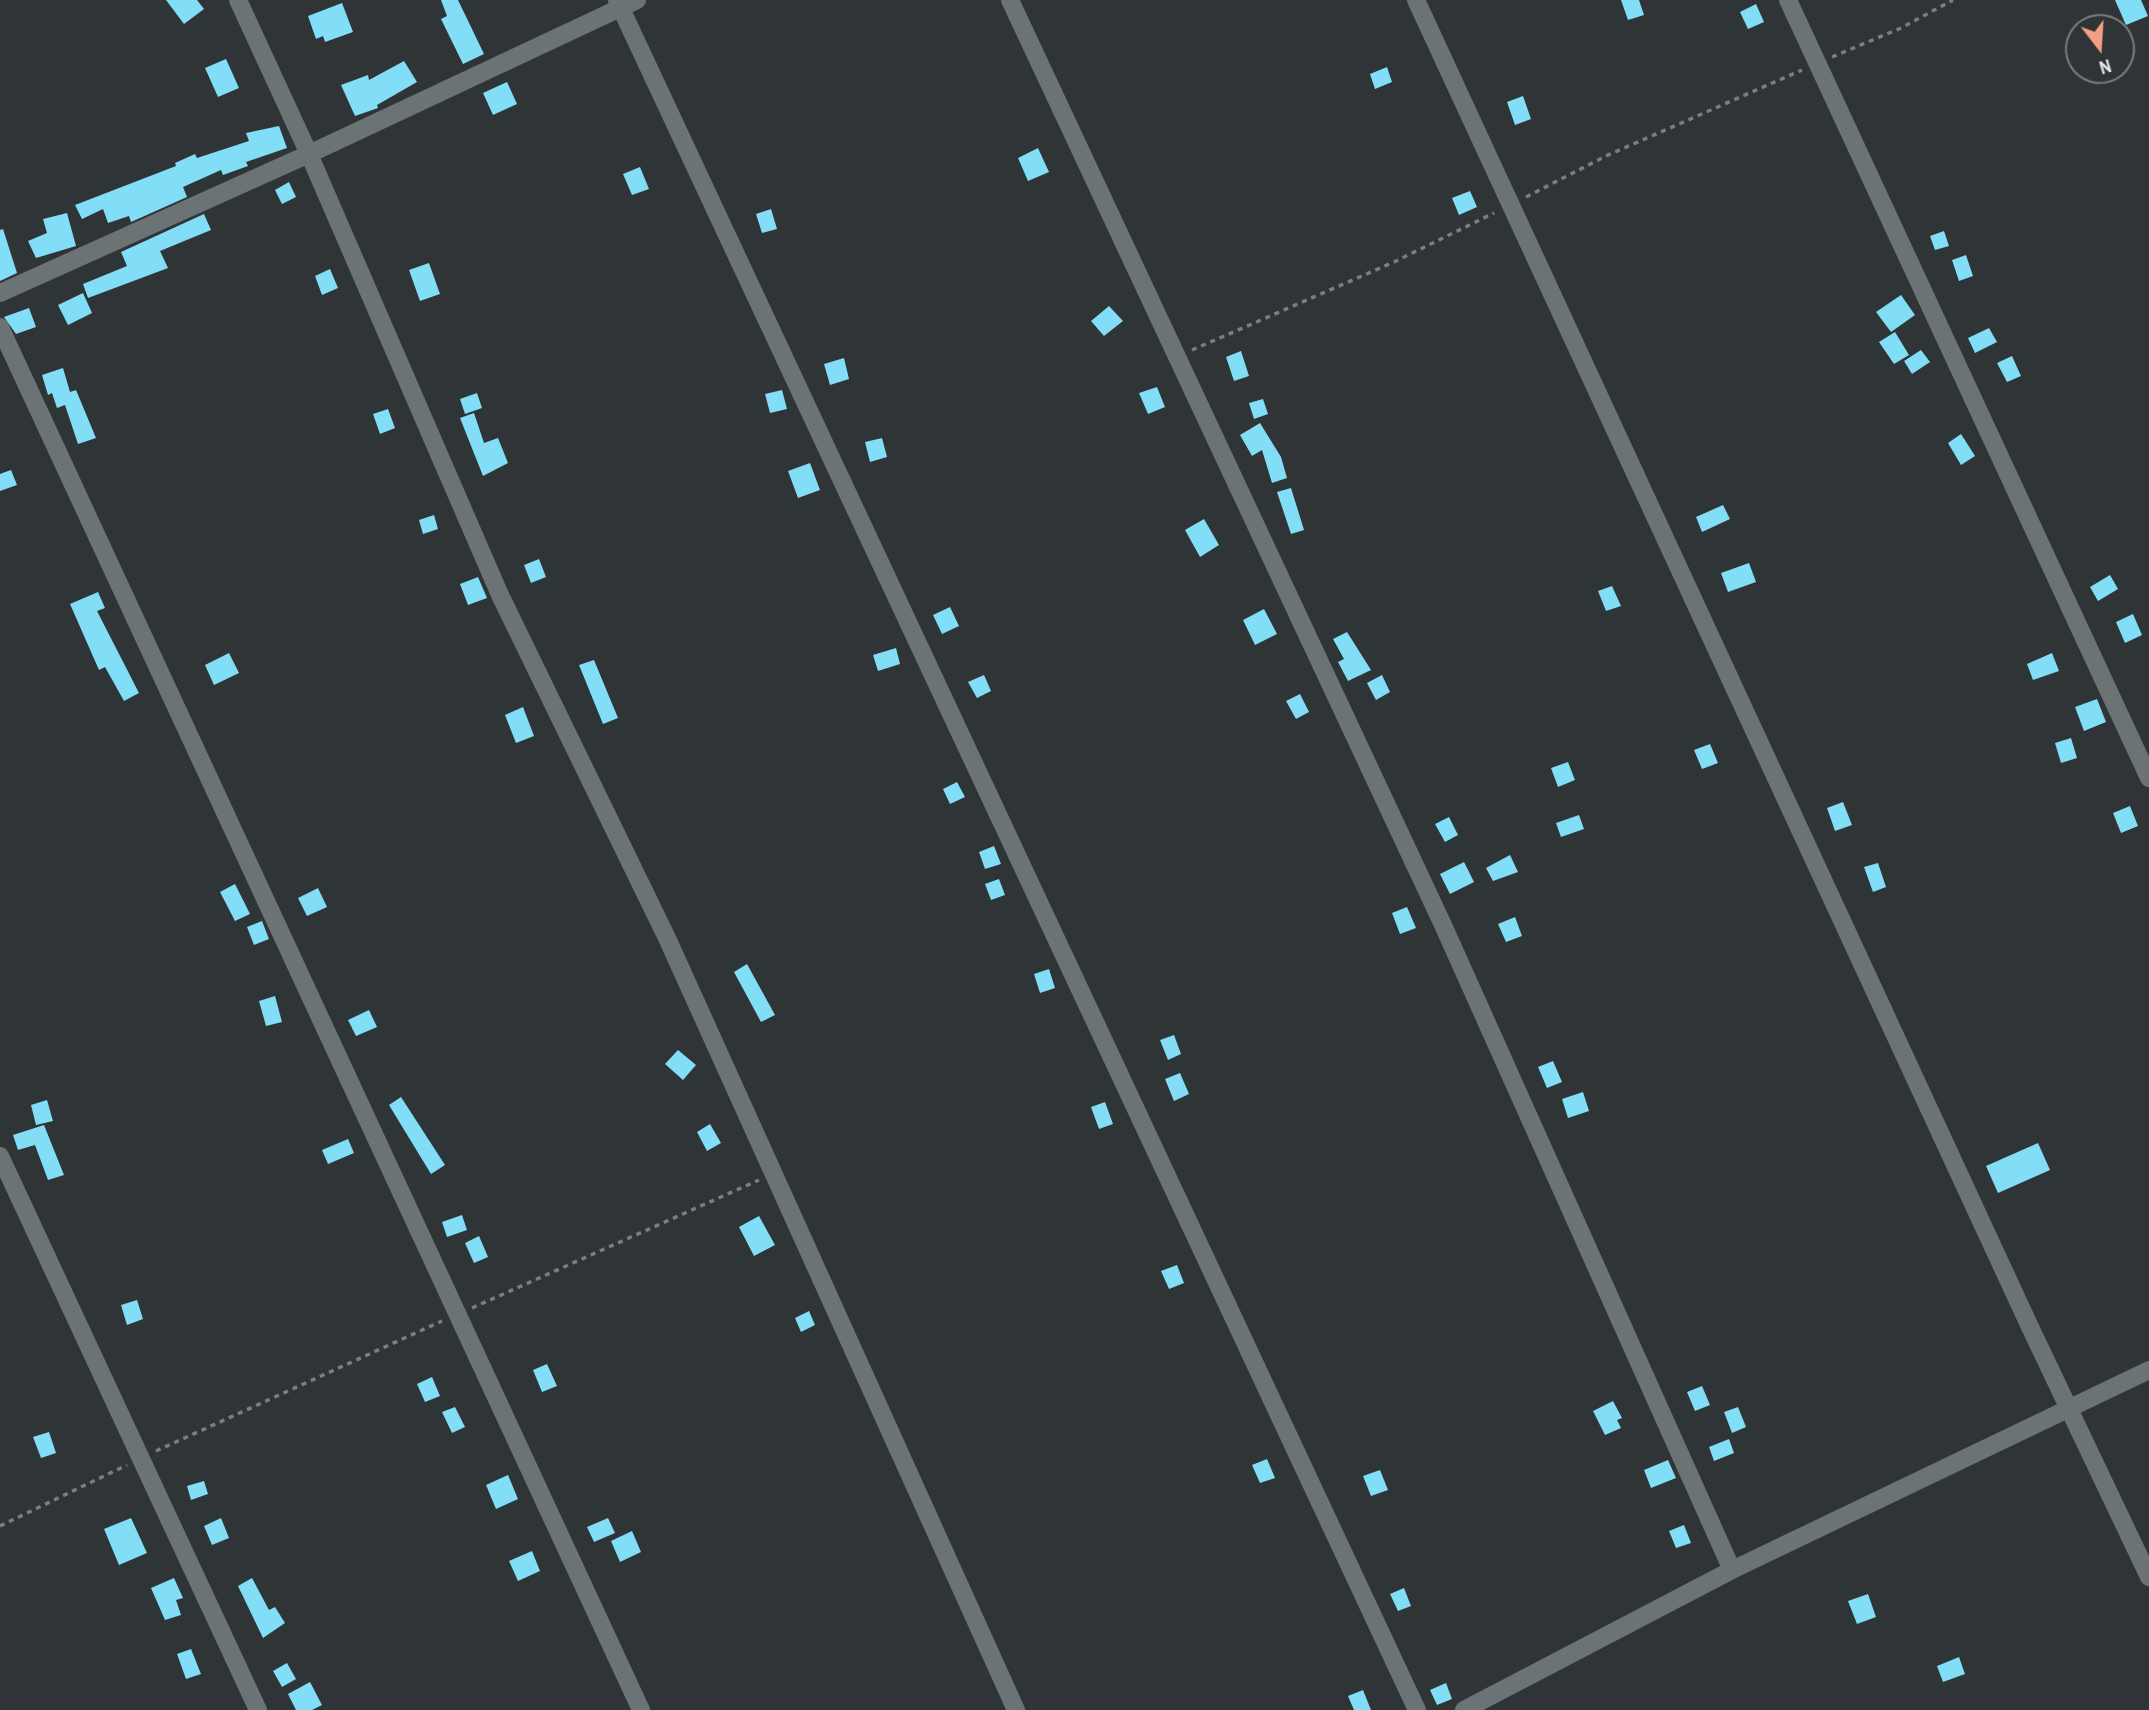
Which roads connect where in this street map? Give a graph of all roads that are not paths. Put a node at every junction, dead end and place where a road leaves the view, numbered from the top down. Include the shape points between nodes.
1 (238, 0) edge
2 (1010, 0) edge
3 (1416, 0) edge
4 (1788, 0) edge
5 (625, 3) edge
6 (309, 154) junction
7 (0, 293) edge
8 (0, 327) edge
9 (2149, 778) edge
10 (0, 1156) edge
11 (2149, 1370) edge
12 (2069, 1409) junction
13 (1732, 1570) junction
14 (2149, 1577) edge
15 (258, 1710) edge
16 (641, 1710) edge
17 (1016, 1710) edge
18 (1417, 1710) edge
19 (1464, 1710) edge

1 - 6 street
2 - 13 street via 1443,926
3 - 12 street
4 - 9 street
5 - 6 street
5 - 18 street
6 - 7 street
6 - 17 street via 500,595 667,938
8 - 16 street
10 - 15 street
11 - 12 street
12 - 13 street
12 - 14 street
13 - 19 street

